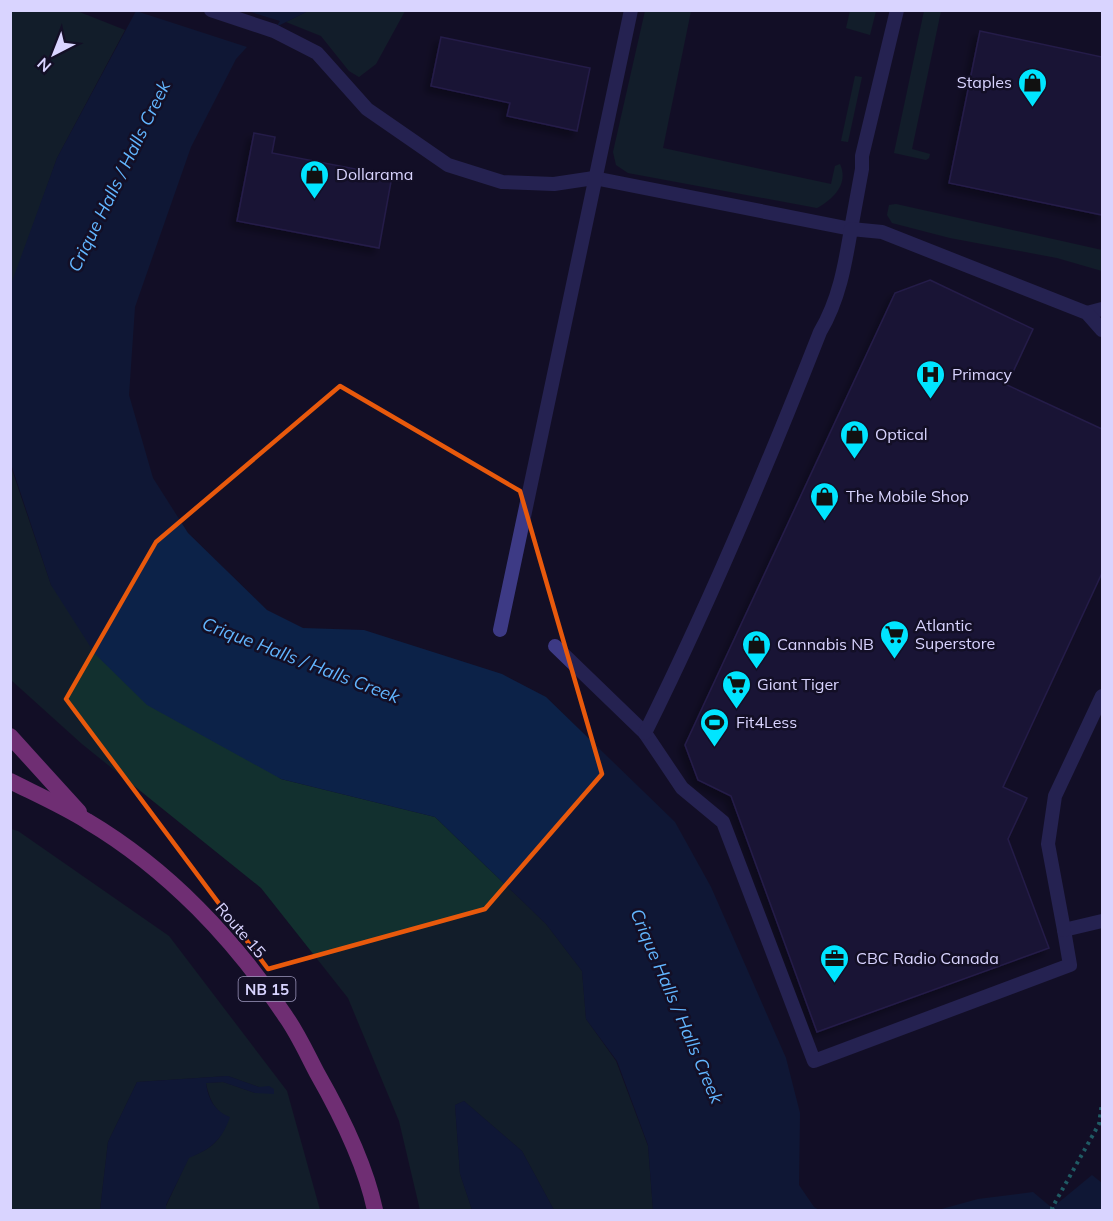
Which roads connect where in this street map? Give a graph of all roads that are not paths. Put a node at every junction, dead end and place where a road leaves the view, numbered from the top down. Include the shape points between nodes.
1 (211, 10) edge
2 (632, 10) edge
3 (897, 10) edge
4 (594, 178) junction
5 (850, 229) junction
6 (1102, 309) edge
7 (1087, 313) junction
8 (1102, 330) edge
9 (500, 630) dead end
10 (555, 646) dead end
11 (1102, 696) edge
12 (645, 733) junction
13 (10, 736) edge
14 (10, 781) edge
15 (88, 821) junction
16 (1102, 921) edge
17 (1064, 930) junction
18 (375, 1210) edge

1 - 4 lane via 274,31 317,53 367,109 448,165 502,182 554,184
2 - 4 lane
3 - 5 lane via 862,156
4 - 5 lane
4 - 9 lane
5 - 7 lane via 882,232
5 - 12 lane via 844,274 829,317 726,561
6 - 7 lane
7 - 8 lane
10 - 12 lane
11 - 17 lane via 1055,796 1048,844
12 - 17 lane via 682,788 723,822 814,1061 1070,965
13 - 15 highway, NB 15
14 - 15 highway, Route 15 / NB 15
15 - 18 highway, Route 15 / NB 15 via 146,862 199,909 246,961 288,1019 327,1090 351,1137
16 - 17 lane

